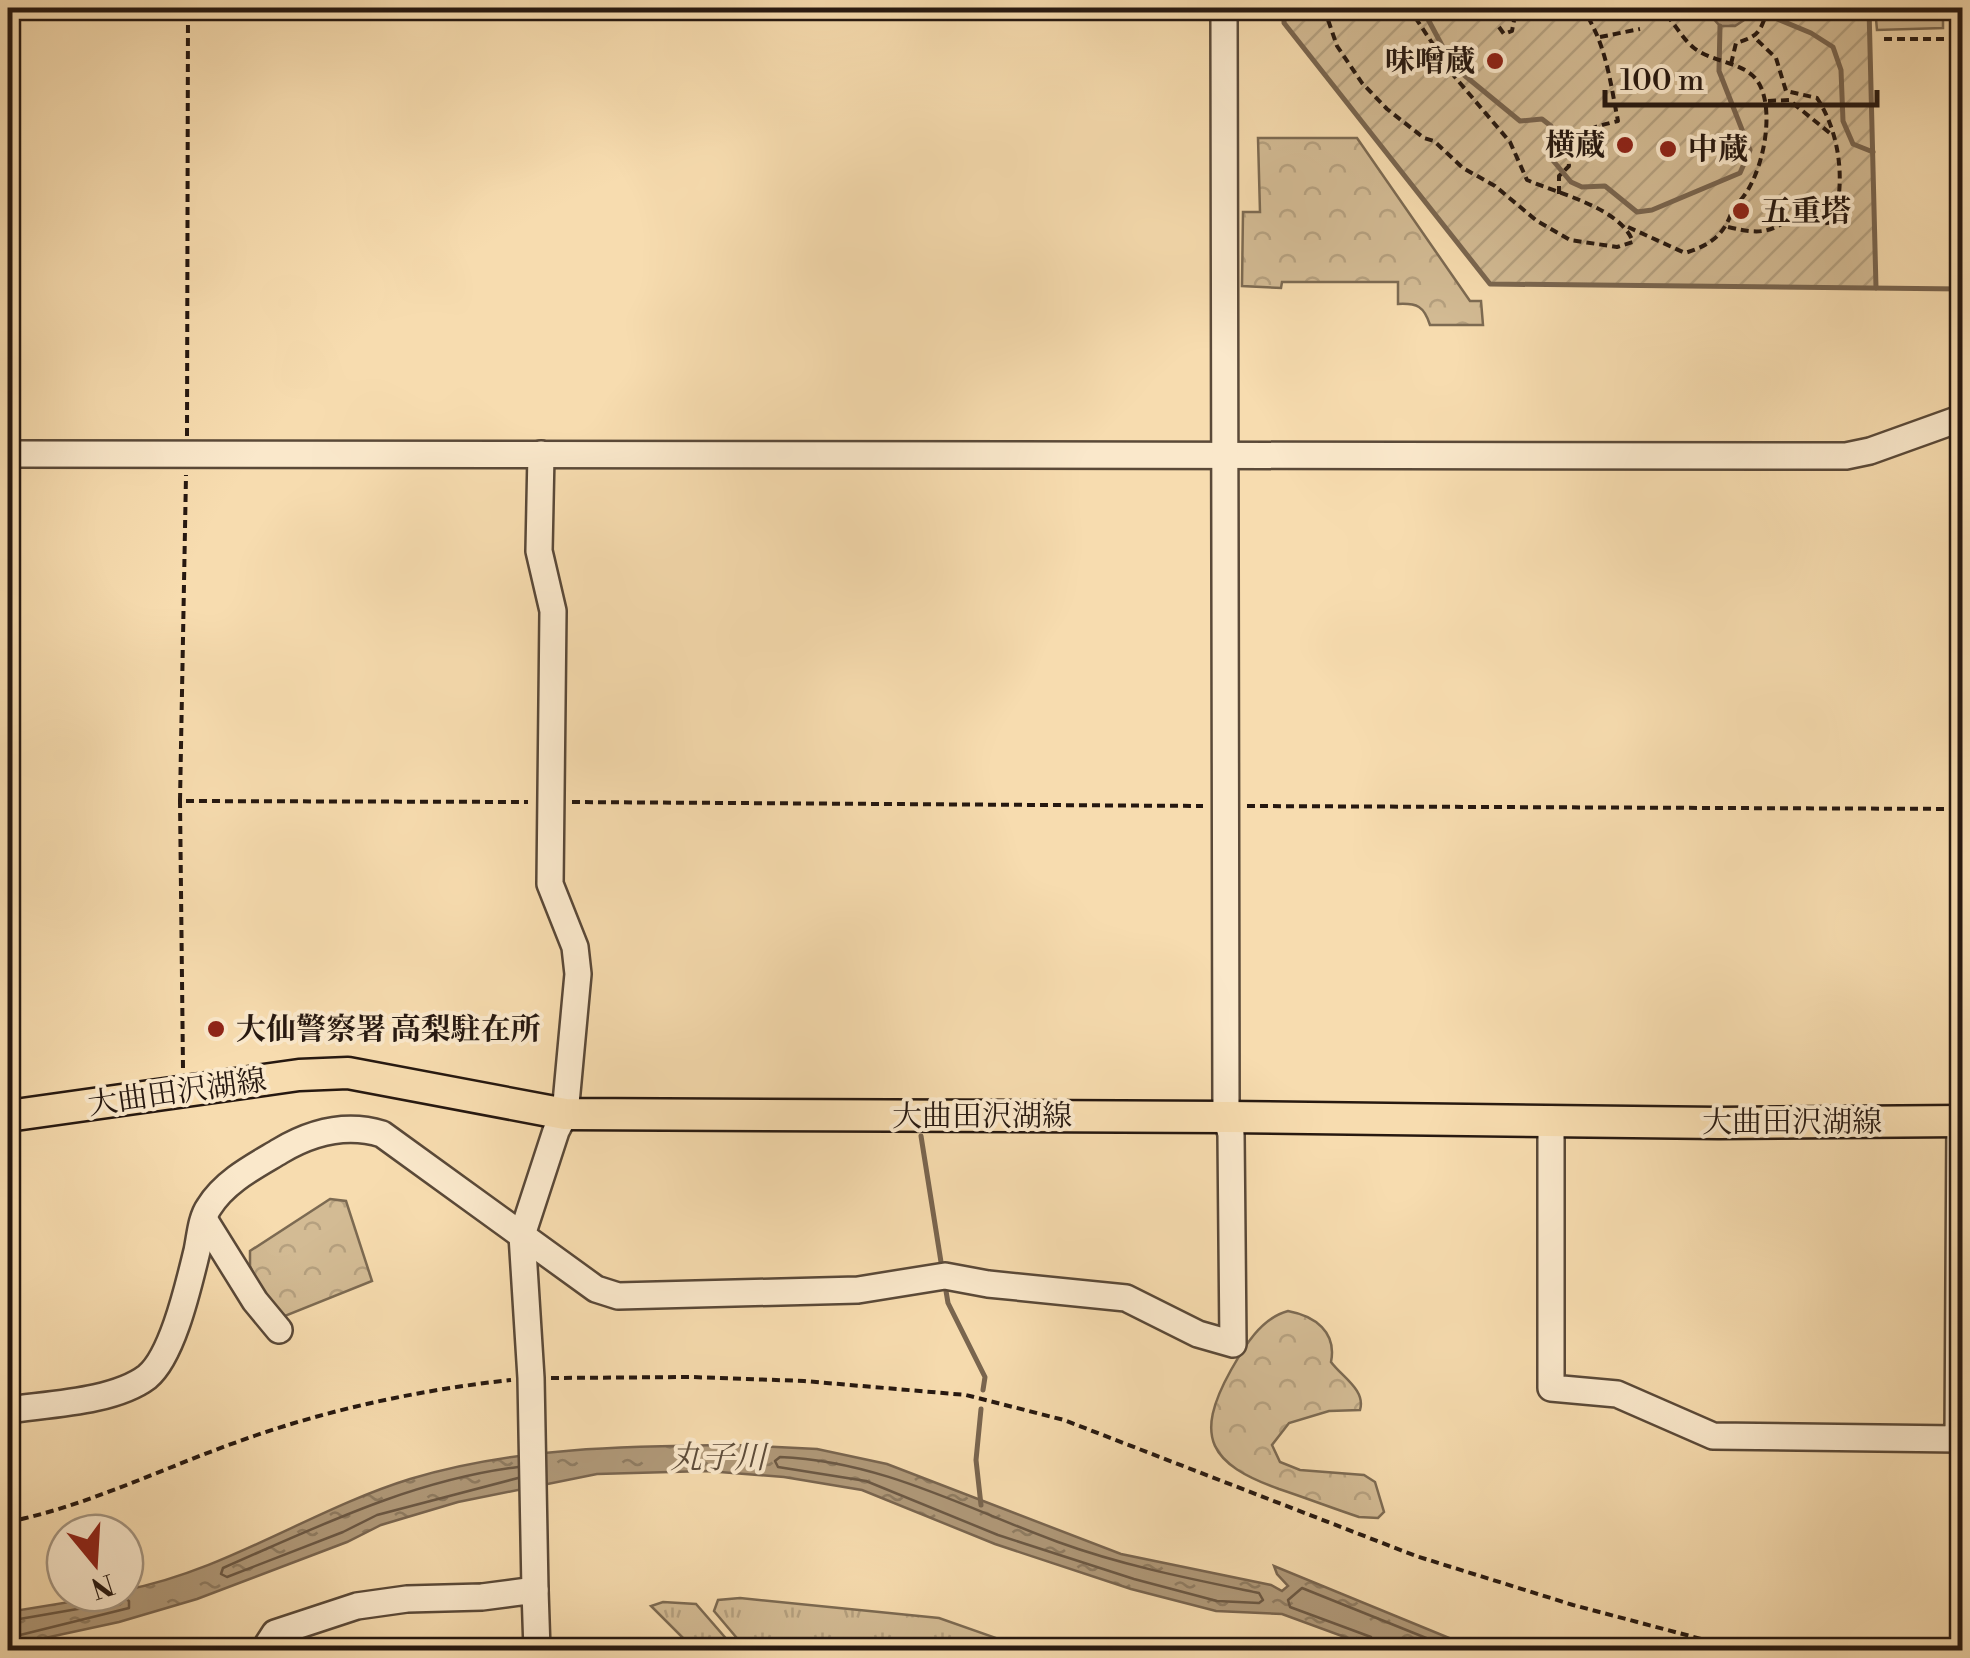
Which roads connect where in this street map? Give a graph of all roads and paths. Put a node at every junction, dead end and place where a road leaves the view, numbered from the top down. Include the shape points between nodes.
1 (188, 8) edge
2 (1224, 8) edge
3 (1324, 8) edge
4 (1409, 8) edge
5 (1511, 8) edge
6 (1583, 8) edge
7 (1640, 8) edge
8 (1658, 8) edge
9 (1678, 8) edge
10 (1769, 8) edge
11 (1781, 8) edge
12 (1804, 8) edge
13 (1668, 17) junction
14 (1646, 19) dead end
15 (1499, 27) dead end
16 (1640, 29) dead end
17 (1599, 38) junction
18 (1755, 38) junction
19 (1884, 38) dead end
20 (1962, 40) edge
21 (1729, 64) junction
22 (1768, 101) junction
23 (1831, 134) junction
24 (1559, 194) junction
25 (1628, 227) junction
26 (1728, 227) junction
27 (1962, 418) edge
28 (8, 454) edge
29 (187, 454) junction
30 (541, 454) junction
31 (1227, 454) junction
32 (180, 800) junction
33 (551, 802) junction
34 (1226, 806) junction
35 (1962, 809) edge
36 (183, 1091) junction
37 (565, 1114) junction
38 (8, 1116) edge
39 (1226, 1116) junction
40 (1551, 1119) junction
41 (1962, 1121) edge
42 (204, 1220) junction
43 (522, 1235) junction
44 (279, 1330) dead end
45 (531, 1383) junction
46 (8, 1410) edge
47 (1960, 1439) edge
48 (8, 1522) edge
49 (535, 1590) junction
50 (264, 1650) edge
51 (537, 1650) edge
52 (1743, 1650) edge

1 - 29 path
2 - 31 street
3 - 25 path via 1337,46 1362,82 1463,168 1570,240 1617,248 1633,242
4 - 24 path via 1510,142 1527,180
5 - 15 path via 1512,31 1504,34
6 - 17 path
7 - 14 path
8 - 13 path
9 - 13 path
10 - 18 path
11 - 12 path
13 - 21 path via 1694,48
16 - 17 path
17 - 24 path via 1618,121 1576,138
18 - 21 path via 1736,44
18 - 23 path via 1776,58 1786,91 1816,98
19 - 20 path
21 - 22 path via 1755,76
22 - 23 path via 1789,100
22 - 26 path via 1764,151
23 - 26 path via 1842,174 1833,222 1798,214 1758,234
24 - 25 path
25 - 26 path via 1684,253 1704,247
27 - 31 street via 1846,456
28 - 29 street
29 - 30 street
29 - 32 path
30 - 31 street
30 - 33 street via 539,551 553,611
31 - 34 street
32 - 33 path
32 - 36 path
33 - 34 path
33 - 37 street via 550,884 576,947 578,974
34 - 35 path
34 - 39 street
35 - 41 path
36 - 37 main road, 大曲田沢湖線 via 348,1073
36 - 38 main road, 大曲田沢湖線
37 - 39 main road, 大曲田沢湖線
37 - 43 street
39 - 40 main road, 大曲田沢湖線
39 - 43 street via 1233,1344 1126,1298 944,1276 858,1290 618,1296 596,1289
40 - 41 main road, 大曲田沢湖線
40 - 47 street via 1551,1388 1617,1394 1713,1436
41 - 47 street
42 - 43 street via 224,1189 286,1147 361,1128 382,1134
42 - 44 street
42 - 46 street via 162,1362 146,1378 115,1393
43 - 45 street
45 - 48 path via 470,1384 334,1411
45 - 49 street
45 - 52 path via 691,1377 966,1395 1064,1420 1416,1556
49 - 50 street via 358,1606 274,1633
49 - 51 street

